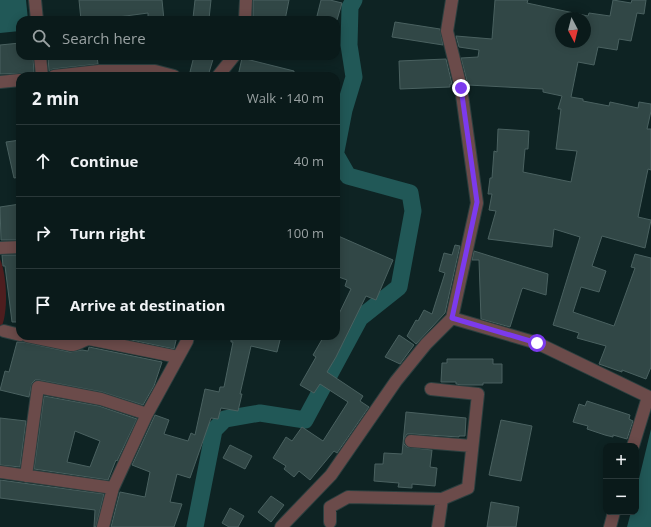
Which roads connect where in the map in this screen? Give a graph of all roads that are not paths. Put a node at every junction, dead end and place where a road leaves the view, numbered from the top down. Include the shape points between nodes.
1 (35, 0) edge
2 (246, 0) edge
3 (452, 0) edge
4 (37, 16) edge
5 (245, 16) edge
6 (40, 60) edge
7 (231, 60) edge
8 (42, 72) edge
9 (96, 72) edge
10 (160, 72) edge
11 (221, 72) edge
12 (16, 80) edge
13 (0, 82) edge
14 (16, 246) edge
15 (0, 248) edge
16 (452, 318) junction
17 (4, 331) dead end
18 (16, 333) edge
19 (45, 340) edge
20 (83, 340) edge
21 (94, 340) edge
22 (187, 340) edge
23 (178, 357) junction
24 (431, 389) dead end
25 (649, 398) edge
26 (147, 414) junction
27 (411, 441) dead end
28 (634, 443) edge
29 (472, 446) junction
30 (0, 472) edge
31 (26, 476) junction
32 (113, 488) junction
33 (442, 498) junction
34 (613, 515) edge
35 (330, 522) dead end
36 (103, 527) edge
37 (281, 527) edge
38 (438, 527) edge
39 (610, 527) edge

1 - 4 street
2 - 5 street
3 - 16 street via 447,31 461,88 477,202
6 - 8 street
7 - 11 street
9 - 10 street
12 - 13 street
14 - 15 street
16 - 25 street via 537,343
16 - 37 street via 426,344 396,381 331,475
17 - 18 street
19 - 20 street via 73,346
21 - 23 street
22 - 23 street
23 - 26 street
24 - 29 street via 478,394
25 - 28 street
26 - 31 street via 101,399 38,387
26 - 32 street
27 - 29 street
29 - 33 street via 468,488
30 - 31 street
31 - 32 street
32 - 36 street
33 - 35 street via 348,497 330,507
33 - 38 street
34 - 39 street

